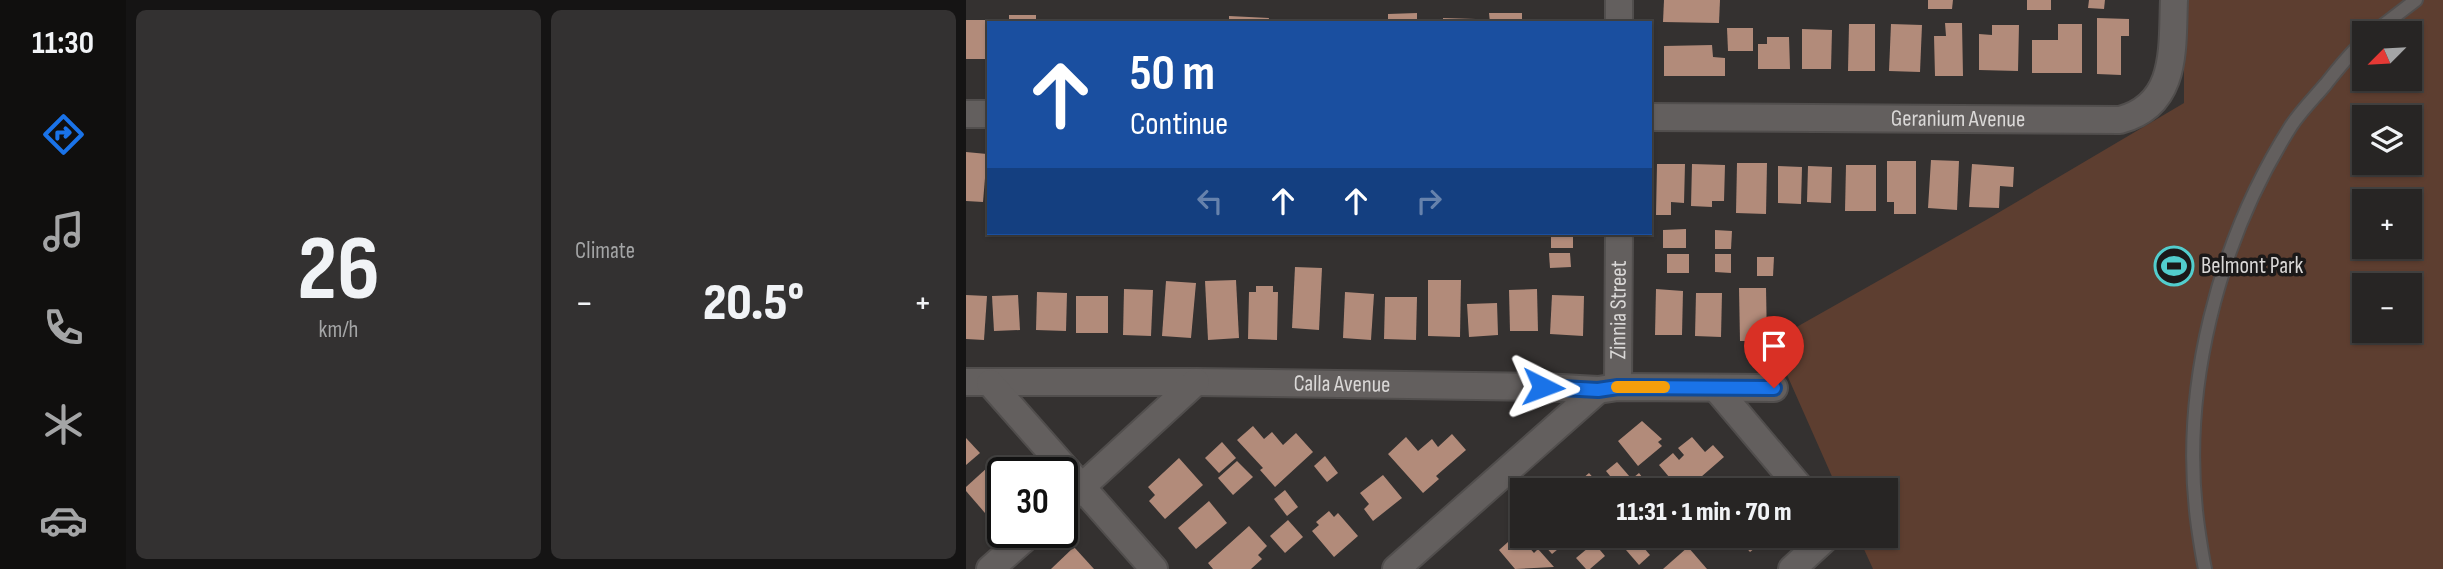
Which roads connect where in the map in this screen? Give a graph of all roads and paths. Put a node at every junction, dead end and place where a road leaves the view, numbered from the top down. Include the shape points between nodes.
1 (1619, 0) edge
2 (2174, 0) edge
3 (2416, 0) edge
4 (1619, 21) edge
5 (2389, 21) edge
6 (2352, 52) edge
7 (966, 114) edge
8 (987, 114) edge
9 (1652, 117) edge
10 (1619, 235) edge
11 (978, 382) edge
12 (1196, 382) junction
13 (1716, 388) junction
14 (1774, 388) dead end
15 (1608, 389) junction
16 (1039, 457) edge
17 (1792, 478) edge
18 (1078, 491) edge
19 (1078, 502) edge
20 (1014, 548) edge
21 (1815, 548) edge
22 (990, 569) edge
23 (1154, 569) edge
24 (1396, 569) edge
25 (1792, 569) edge
26 (2205, 569) edge

1 - 4 street
2 - 9 street, Geranium Avenue via 2172,48 2161,93 2148,108 2120,120
3 - 5 lane
6 - 26 lane via 2293,124 2256,187 2229,253 2203,352 2192,445
7 - 8 street
10 - 15 street, Zinnia Street
11 - 12 street, Calla Avenue
11 - 16 street
12 - 15 street, Calla Avenue
12 - 18 street
13 - 14 street, Calla Avenue
13 - 15 street, Calla Avenue
13 - 17 street
15 - 24 street
19 - 23 street
20 - 22 street
21 - 25 street

